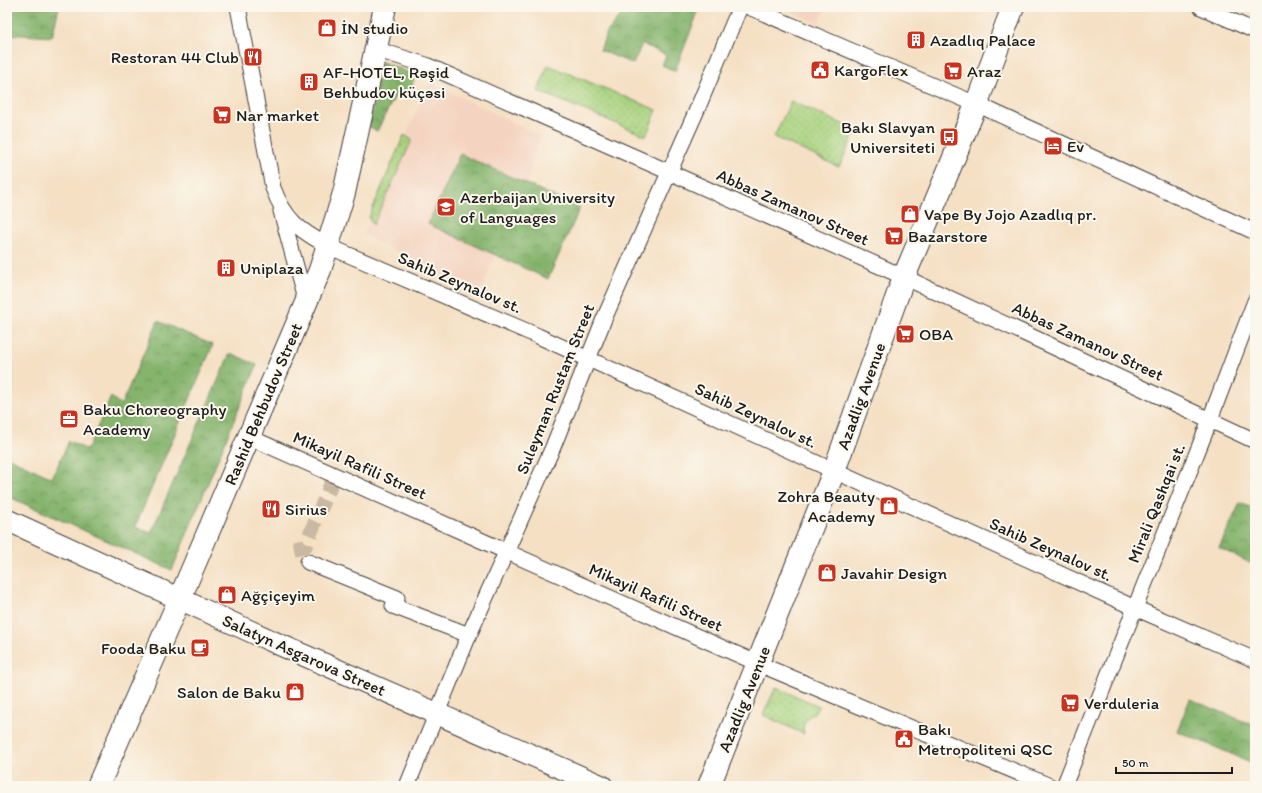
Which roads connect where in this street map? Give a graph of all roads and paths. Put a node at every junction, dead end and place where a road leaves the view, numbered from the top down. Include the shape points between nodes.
1 (238, 7) edge
2 (385, 7) edge
3 (740, 7) edge
4 (749, 7) edge
5 (1013, 7) edge
6 (1201, 7) edge
7 (1255, 31) edge
8 (375, 49) junction
9 (976, 104) junction
10 (669, 172) junction
11 (280, 207) junction
12 (1255, 232) edge
13 (328, 246) junction
14 (904, 277) junction
15 (1255, 301) edge
16 (306, 303) junction
17 (587, 358) junction
18 (1210, 419) junction
19 (249, 437) junction
20 (1255, 441) edge
21 (834, 471) junction
22 (7, 520) edge
23 (506, 551) junction
24 (308, 562) dead end
25 (180, 598) junction
26 (1135, 608) junction
27 (469, 635) junction
28 (1255, 660) edge
29 (759, 664) junction
30 (437, 714) junction
31 (98, 786) edge
32 (407, 786) edge
33 (602, 786) edge
34 (709, 786) edge
35 (1050, 786) edge
36 (1064, 786) edge

1 - 11 street via 273,188
2 - 8 main road, Rashid Behbudov Street
3 - 10 street, Suleyman Rustam Street
4 - 9 street
5 - 9 main road, Azadlig Avenue
6 - 7 street
8 - 10 street, Abbas Zamanov Street via 426,65
8 - 13 main road, Rashid Behbudov Street via 344,193
9 - 12 street
9 - 14 main road, Azadlig Avenue
10 - 14 street, Abbas Zamanov Street
10 - 17 street, Suleyman Rustam Street
11 - 13 street, Sahib Zeynalov st. via 296,225
11 - 16 street
13 - 16 main road, Rashid Behbudov Street
13 - 17 street, Sahib Zeynalov st.
14 - 18 street, Abbas Zamanov Street
14 - 21 main road, Azadlig Avenue
15 - 18 street, Mirali Qashqai st.
16 - 19 main road, Rashid Behbudov Street
17 - 21 street, Sahib Zeynalov st.
17 - 23 street, Suleyman Rustam Street via 553,447
18 - 20 street, Abbas Zamanov Street
18 - 26 street, Mirali Qashqai st.
19 - 23 street, Mikayil Rafili Street
19 - 25 main road, Rashid Behbudov Street
21 - 26 street, Sahib Zeynalov st.
21 - 29 main road, Azadlig Avenue
22 - 25 main road, Salatyn Asgarova Street
23 - 27 street, Suleyman Rustam Street
23 - 29 street, Mikayil Rafili Street
24 - 27 street via 397,598 393,606
25 - 30 main road, Salatyn Asgarova Street
25 - 31 main road, Rashid Behbudov Street
26 - 28 street, Sahib Zeynalov st.
26 - 36 street, Mirali Qashqai st.
27 - 30 street, Suleyman Rustam Street
29 - 34 main road, Azadlig Avenue
29 - 35 street, Mikayil Rafili Street
30 - 32 street, Suleyman Rustam Street
30 - 33 main road, Salatyn Asgarova Street

